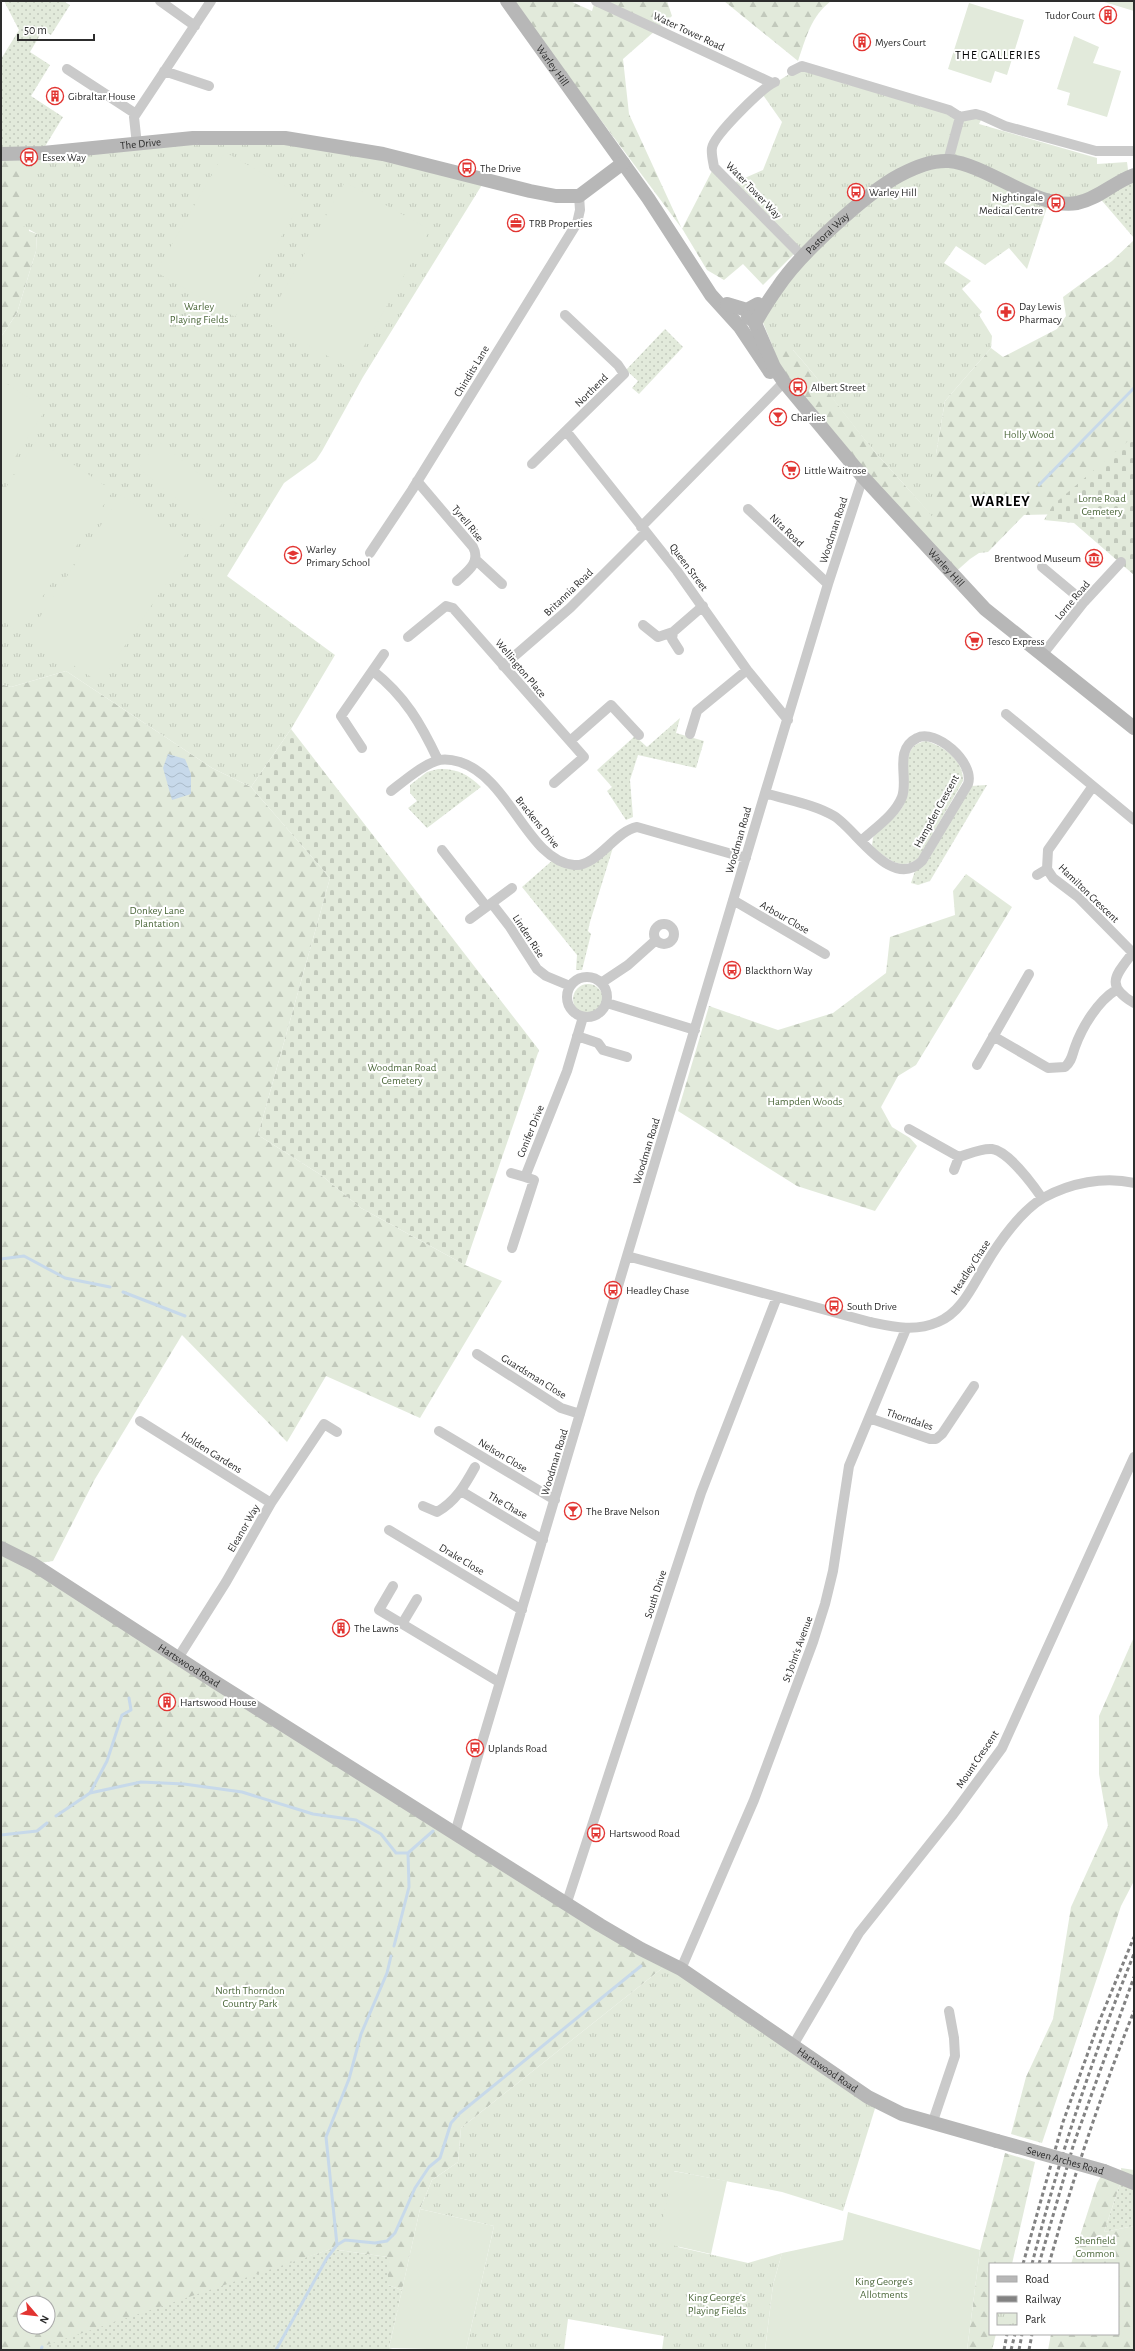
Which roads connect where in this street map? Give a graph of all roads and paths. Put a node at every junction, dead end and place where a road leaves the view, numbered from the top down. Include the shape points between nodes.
1 (160, 1) edge
2 (212, 1) edge
3 (507, 1) edge
4 (596, 1) edge
5 (195, 26) junction
6 (67, 69) dead end
7 (164, 71) junction
8 (792, 71) dead end
9 (773, 83) joint
10 (209, 86) dead end
11 (136, 114) junction
12 (960, 117) junction
13 (137, 145) junction
14 (1134, 151) edge
15 (1, 154) edge
16 (948, 161) junction
17 (623, 163) junction
18 (1134, 176) edge
19 (579, 196) junction
20 (803, 257) junction
21 (778, 286) junction
22 (707, 287) junction
23 (759, 303) junction
24 (727, 304) junction
25 (565, 315) dead end
26 (748, 323) junction
27 (784, 382) junction
28 (566, 432) junction
29 (532, 464) dead end
30 (863, 477) junction
31 (417, 481) junction
32 (748, 509) dead end
33 (644, 529) junction
34 (370, 553) dead end
35 (476, 560) junction
36 (1121, 562) dead end
37 (1042, 567) dead end
38 (457, 582) dead end
39 (502, 584) dead end
40 (828, 584) junction
41 (1084, 602) junction
42 (703, 606) junction
43 (643, 625) dead end
44 (673, 632) junction
45 (408, 637) dead end
46 (679, 650) dead end
47 (384, 654) dead end
48 (1043, 654) junction
49 (503, 666) junction
50 (747, 670) junction
51 (373, 671) junction
52 (1006, 714) dead end
53 (788, 720) junction
54 (1133, 724) edge
55 (690, 734) dead end
56 (639, 735) dead end
57 (570, 741) junction
58 (362, 748) dead end
59 (438, 760) junction
60 (554, 783) dead end
61 (1093, 786) junction
62 (391, 791) dead end
63 (765, 793) junction
64 (1134, 820) edge
65 (861, 841) junction
66 (442, 850) dead end
67 (746, 858) junction
68 (1047, 869) junction
69 (1037, 875) dead end
70 (512, 888) dead end
71 (733, 900) junction
72 (490, 905) junction
73 (470, 919) dead end
74 (656, 940) dead end
75 (1133, 952) edge
76 (825, 954) dead end
77 (1029, 974) dead end
78 (601, 983) junction
79 (570, 986) junction
80 (1116, 990) junction
81 (607, 1003) junction
82 (1134, 1003) edge
83 (582, 1017) junction
84 (695, 1030) junction
85 (577, 1036) junction
86 (993, 1036) junction
87 (627, 1057) dead end
88 (977, 1065) dead end
89 (909, 1129) dead end
90 (959, 1157) junction
91 (954, 1170) dead end
92 (511, 1172) dead end
93 (534, 1180) junction
94 (1134, 1183) edge
95 (1042, 1198) junction
96 (512, 1248) dead end
97 (627, 1256) junction
98 (777, 1297) junction
99 (906, 1329) junction
100 (477, 1354) dead end
101 (968, 1389) dead end
102 (580, 1414) junction
103 (869, 1418) junction
104 (140, 1421) dead end
105 (439, 1431) dead end
106 (337, 1432) dead end
107 (1134, 1457) edge
108 (475, 1467) dead end
109 (461, 1491) junction
110 (555, 1500) junction
111 (271, 1503) junction
112 (423, 1506) dead end
113 (389, 1530) dead end
114 (543, 1540) junction
115 (1, 1548) edge
116 (394, 1586) dead end
117 (417, 1599) dead end
118 (522, 1610) junction
119 (402, 1624) junction
120 (178, 1658) junction
121 (499, 1682) junction
122 (455, 1833) junction
123 (566, 1902) junction
124 (681, 1969) junction
125 (949, 2011) dead end
126 (792, 2046) junction
127 (932, 2124) junction
128 (997, 2141) joint
129 (1134, 2183) edge

1 - 5 street
2 - 5 street
3 - 17 street, Warley Hill
4 - 9 street, Water Tower Road
5 - 7 street
6 - 11 street
7 - 10 street
7 - 11 street
8 - 12 street via 802,66 949,110
9 - 20 street, Water Tower Way via 718,135 712,147 714,167
11 - 13 street via 134,117
12 - 14 street via 976,114 1012,128 1096,152
12 - 16 street
13 - 15 street, The Drive
13 - 19 street, The Drive via 193,138 285,138 383,154 530,192
16 - 18 street, Pastoral Way via 967,166 1056,203 1077,203
16 - 20 street, Pastoral Way via 926,164 900,174 884,185
17 - 19 street
17 - 22 street, Warley Hill
19 - 31 street, Chindits Lane via 580,210 576,223
20 - 21 street, Pastoral Way
21 - 23 street
21 - 26 street
22 - 24 street, Warley Hill
22 - 26 street, Warley Hill via 711,295
23 - 24 street via 747,310
23 - 26 street
24 - 26 street, Warley Hill
25 - 28 street, Northend via 618,365 624,374
26 - 27 street, Warley Hill via 771,373
27 - 30 street, Warley Hill
27 - 33 street
28 - 29 street, Northend
28 - 33 street, Queen Street
30 - 40 street, Woodman Road
30 - 48 street, Warley Hill via 985,609
31 - 34 street, Chindits Lane
31 - 35 street, Tyrell Rise via 473,547 477,554
32 - 40 street, Nita Road
33 - 42 street, Queen Street
33 - 49 street, Britannia Road via 570,608
35 - 38 street, Tyrell Rise
35 - 39 street
36 - 41 street, Lorne Road
37 - 41 street
40 - 53 street, Woodman Road
41 - 48 street, Lorne Road
42 - 44 street
42 - 50 street, Queen Street
43 - 44 street via 658,637
44 - 46 street via 672,639
45 - 49 street, Wellington Place via 449,605
47 - 51 street
48 - 54 street, Warley Hill
49 - 57 street, Wellington Place
50 - 53 street, Queen Street
50 - 55 street via 697,711
51 - 58 street via 341,716
51 - 59 street via 388,683 419,720
52 - 61 street
53 - 63 street, Woodman Road
56 - 57 street via 611,705
57 - 60 street, Wellington Place via 584,757
59 - 62 street via 414,773
59 - 67 street, Brackens Drive via 454,760 467,764 489,779 544,850 561,863 576,865 588,862 628,828 637,827
61 - 64 street
61 - 68 street, Hamilton Crescent via 1048,850
63 - 65 street, Hampden Crescent via 834,816
63 - 67 street, Woodman Road
65 - 65 street, Hampden Crescent via 873,854 892,866 905,870 917,866 968,784 968,769 961,757 934,738 922,736 913,741 903,757 904,788 899,804
66 - 72 street, Linden Rise
67 - 71 street, Woodman Road
68 - 69 street
68 - 75 street, Hamilton Crescent via 1053,878 1078,897
70 - 72 street
71 - 76 street, Arbour Close
71 - 84 street, Woodman Road
72 - 73 street
72 - 79 street, Linden Rise via 510,927 537,969 546,976
74 - 78 street via 628,965
75 - 80 street via 1117,975
77 - 86 street
78 - 79 street via 591,977 583,977
78 - 81 street via 606,988
79 - 83 street via 567,997 569,1004 573,1012
80 - 82 street
80 - 86 street via 1106,997 1095,1011 1075,1047 1071,1062 1066,1067 1048,1068
81 - 83 street via 601,1013 589,1018
81 - 84 street
83 - 85 street, Conifer Drive
84 - 97 street, Woodman Road
85 - 87 street via 598,1043 603,1050
85 - 93 street, Conifer Drive
86 - 88 street
89 - 90 street
90 - 91 street
90 - 95 street via 994,1149 1005,1156
92 - 93 street
93 - 96 street, Conifer Drive
94 - 95 street, Headley Chase via 1093,1180
95 - 99 street, Headley Chase via 1007,1233 968,1296 955,1310 939,1322
97 - 98 street, Headley Chase
97 - 102 street, Woodman Road
98 - 99 street, Headley Chase
98 - 123 street, South Drive via 701,1493
99 - 103 street, St John's Avenue
100 - 102 street, Guardsman Close via 561,1408
101 - 103 street, Thorndales via 942,1434 936,1439
102 - 110 street, Woodman Road
103 - 124 street, St John's Avenue via 849,1466 833,1571 825,1604 754,1800
104 - 111 street, Holden Gardens
105 - 110 street, Nelson Close
106 - 111 street, Eleanor Way via 324,1424
107 - 126 street, Mount Crescent via 1002,1748 952,1816 859,1933
108 - 109 street
109 - 112 street via 437,1512
109 - 114 street, The Chase
110 - 114 street, Woodman Road
111 - 120 street, Eleanor Way via 226,1582
113 - 118 street, Drake Close
114 - 118 street, Woodman Road
115 - 120 street, Hartswood Road via 34,1564
116 - 119 street via 379,1610
117 - 119 street
118 - 121 street, Woodman Road
119 - 121 street
120 - 122 street, Hartswood Road
121 - 122 street, Woodman Road
122 - 123 street, Hartswood Road
123 - 124 street, Hartswood Road via 641,1950
124 - 126 street, Hartswood Road
125 - 127 street via 955,2056
126 - 127 street, Hartswood Road via 868,2097 902,2114
127 - 128 street, Hartswood Road
128 - 129 street, Seven Arches Road, bridge via 1104,2171

